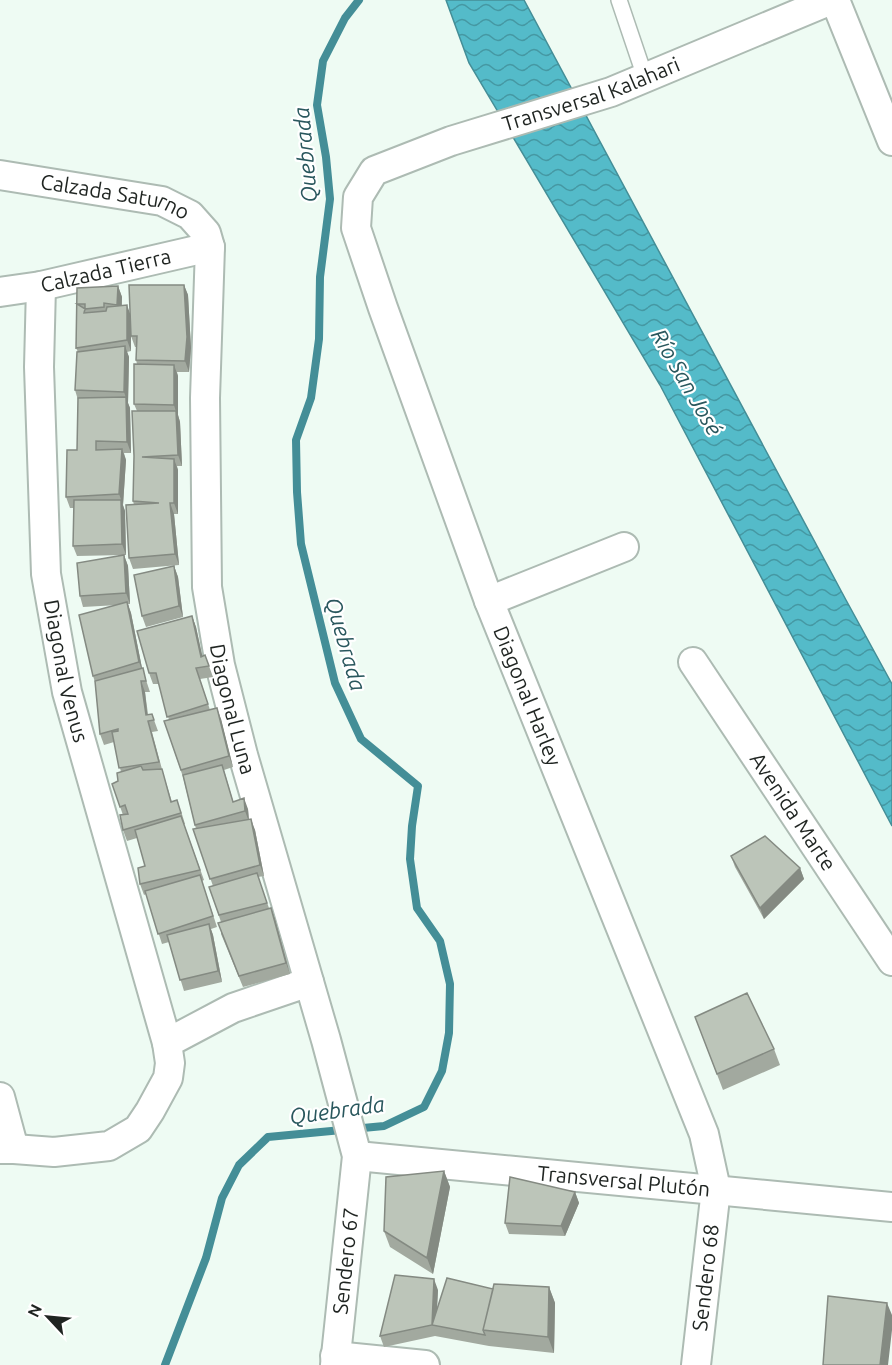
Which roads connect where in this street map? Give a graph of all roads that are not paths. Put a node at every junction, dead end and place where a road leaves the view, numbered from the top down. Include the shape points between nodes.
1 (619, 0) edge
2 (833, 0) edge
3 (645, 77) junction
4 (892, 141) edge
5 (0, 175) edge
6 (358, 197) joint
7 (210, 247) junction
8 (41, 286) junction
9 (0, 292) edge
10 (624, 547) dead end
11 (489, 601) junction
12 (693, 662) dead end
13 (892, 961) edge
14 (309, 982) junction
15 (167, 1043) junction
16 (0, 1097) edge
17 (7, 1149) edge
18 (356, 1151) junction
19 (716, 1189) junction
20 (892, 1207) edge
21 (335, 1360) edge
22 (425, 1365) edge
23 (696, 1365) edge

1 - 3 lane
2 - 3 street, Transversal Kalahari
2 - 4 street
3 - 6 street, Transversal Kalahari via 610,92 451,141 374,171
5 - 7 street, Calzada Saturno via 162,201 190,216 206,232
6 - 11 street, Diagonal Harley via 356,228
7 - 8 street, Calzada Tierra
7 - 14 street, Diagonal Luna via 207,587 237,732
8 - 9 street, Calzada Tierra
8 - 15 street, Diagonal Venus via 39,367 46,574 67,692
10 - 11 street
11 - 19 street, Diagonal Harley via 704,1134
12 - 13 street, Avenida Marte
14 - 15 street via 233,1008
14 - 18 street, Diagonal Luna
15 - 17 street via 168,1078 138,1129 109,1146 54,1152
16 - 17 street
18 - 19 street, Transversal Plutón
18 - 21 street, Sendero 67
19 - 20 street, Transversal Plutón
19 - 23 street, Sendero 68
21 - 22 street

